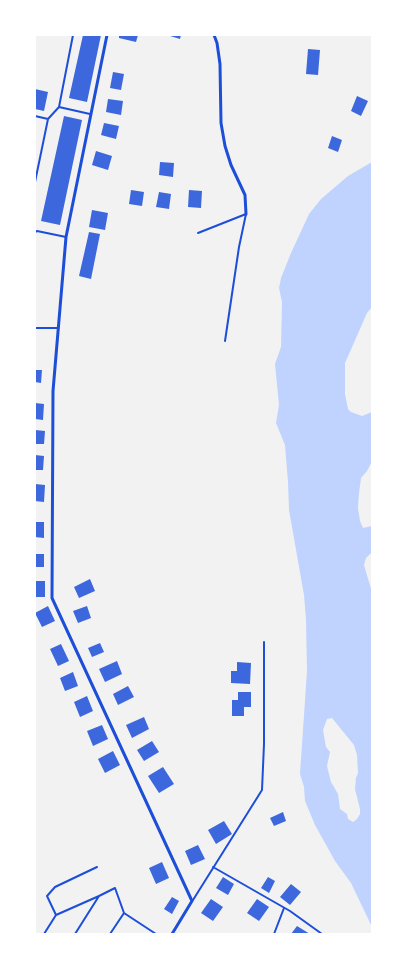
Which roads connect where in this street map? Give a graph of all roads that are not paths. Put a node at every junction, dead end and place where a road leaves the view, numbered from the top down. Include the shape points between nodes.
1 (74, 35) edge
2 (107, 35) edge
3 (214, 35) edge
4 (59, 107) junction
5 (90, 114) junction
6 (35, 116) edge
7 (48, 119) junction
8 (35, 182) edge
9 (246, 214) junction
10 (36, 231) edge
11 (198, 233) dead end
12 (66, 236) junction
13 (35, 328) edge
14 (58, 328) junction
15 (225, 341) dead end
16 (264, 642) dead end
17 (97, 867) dead end
18 (213, 868) junction
19 (98, 896) junction
20 (192, 901) junction
21 (284, 908) junction
22 (124, 914) junction
23 (56, 915) junction
24 (44, 934) edge
25 (75, 934) edge
26 (110, 934) edge
27 (156, 934) edge
28 (172, 934) edge
29 (274, 934) edge
30 (322, 934) edge

1 - 4 lane
2 - 5 street
3 - 9 street via 220,64 221,123 225,146 244,195
4 - 5 lane
4 - 7 lane
5 - 12 street
6 - 7 lane
7 - 8 lane
9 - 11 lane
9 - 15 lane
10 - 12 lane
12 - 14 street
13 - 14 lane
14 - 20 street via 53,392 52,598
16 - 18 lane via 262,790
17 - 23 lane via 56,887 47,896
18 - 20 lane
18 - 21 lane
19 - 22 lane via 115,888
19 - 23 lane
19 - 25 lane
20 - 28 street
21 - 29 lane
21 - 30 lane
22 - 26 lane
22 - 27 lane
23 - 24 lane

